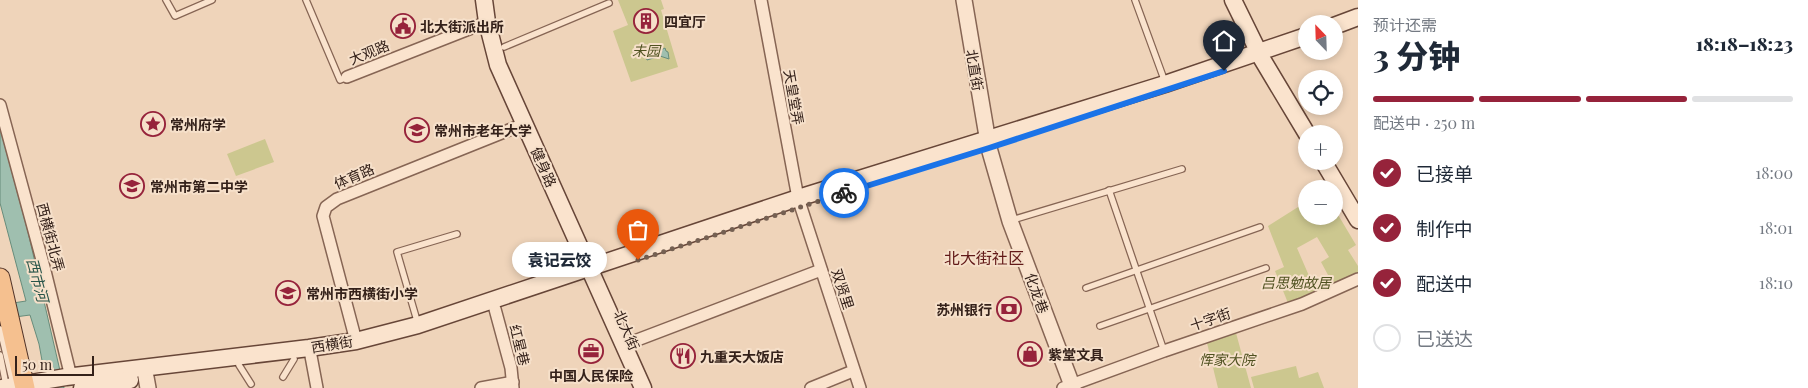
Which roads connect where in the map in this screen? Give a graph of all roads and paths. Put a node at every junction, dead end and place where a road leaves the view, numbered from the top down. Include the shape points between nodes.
1 (166, 0) edge
2 (212, 0) edge
3 (306, 0) edge
4 (484, 0) edge
5 (495, 0) edge
6 (761, 0) edge
7 (964, 0) edge
8 (1135, 0) edge
9 (1233, 0) edge
10 (609, 3) dead end
11 (1358, 17) edge
12 (487, 22) junction
13 (1343, 23) edge
14 (1358, 23) edge
15 (1343, 29) edge
16 (1298, 40) edge
17 (1298, 44) edge
18 (504, 48) junction
19 (1261, 56) junction
20 (347, 77) joint
21 (1165, 84) junction
22 (0, 105) edge
23 (524, 124) junction
24 (1302, 125) edge
25 (988, 144) junction
26 (1182, 169) dead end
27 (1328, 170) edge
28 (1109, 190) junction
29 (799, 202) junction
30 (1358, 220) edge
31 (1010, 221) junction
32 (1260, 227) dead end
33 (457, 234) dead end
34 (1266, 268) dead end
35 (595, 270) junction
36 (822, 270) junction
37 (1137, 271) junction
38 (0, 278) edge
39 (1358, 279) edge
40 (1086, 288) dead end
41 (495, 309) junction
42 (1150, 309) junction
43 (418, 324) junction
44 (5, 325) edge
45 (1100, 326) dead end
46 (356, 341) junction
47 (628, 344) junction
48 (1164, 351) junction
49 (0, 355) edge
50 (311, 356) junction
51 (294, 358) junction
52 (239, 365) junction
53 (853, 371) junction
54 (283, 377) dead end
55 (73, 381) edge
56 (147, 382) edge
57 (251, 384) dead end
58 (513, 385) edge
59 (17, 386) edge
60 (1069, 387) edge
61 (317, 388) edge
62 (481, 388) edge
63 (643, 388) edge
64 (652, 388) edge
65 (811, 388) edge
66 (860, 388) edge

1 - 2 lane via 175,16
3 - 20 lane via 340,80
4 - 12 main road, 健身路
5 - 18 main road, 健身路
6 - 29 street, 天皇堂弄
7 - 25 street, 北直街
8 - 21 lane
9 - 19 main road
10 - 18 lane
11 - 13 main road
12 - 20 street, 大观路
12 - 23 main road, 健身路 via 498,65
14 - 15 lane
16 - 19 main road
17 - 19 lane
18 - 35 main road, 健身路
19 - 21 main road
19 - 24 main road
19 - 25 main road
21 - 25 main road
22 - 55 street, 西横街北弄
23 - 35 main road, 健身路
23 - 46 street, 体育路 via 336,199 326,207 323,216
25 - 29 main road
25 - 31 street, 化龙巷
26 - 28 lane
27 - 30 main road
28 - 31 lane
28 - 37 lane
29 - 35 main road
29 - 36 street, 双贤里
31 - 60 street, 化龙巷
32 - 37 lane
33 - 43 lane via 397,252
34 - 42 lane
35 - 41 main road, 西横街
35 - 43 main road, 西横街
35 - 47 main road, 北大街
36 - 47 street
36 - 53 street, 双贤里
37 - 40 lane
37 - 42 lane
38 - 44 main road via 5,298
39 - 48 street, 十字街 via 1302,304
41 - 50 main road, 西横街 via 367,346
41 - 58 street, 红星巷
42 - 45 lane
42 - 48 lane
43 - 46 main road, 西横街
44 - 59 main road
46 - 55 main road, 西横街
47 - 63 main road, 北大街
47 - 64 main road, 北大街
48 - 60 street, 十字街
49 - 59 lane
50 - 51 main road, 西横街
50 - 61 street
51 - 52 main road, 西横街
51 - 54 lane
52 - 56 main road, 西横街
52 - 57 lane
53 - 65 street
53 - 66 street, 双贤里
55 - 56 main road, 西横街
55 - 59 main road
58 - 62 street

